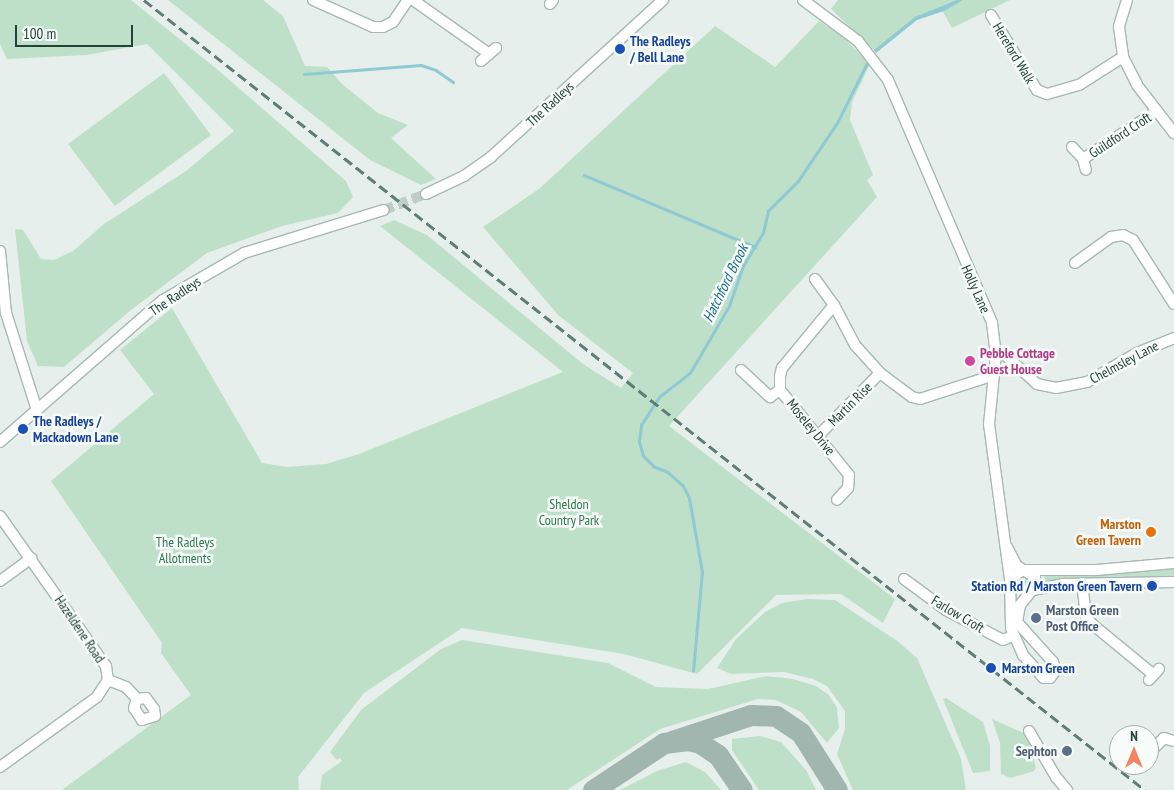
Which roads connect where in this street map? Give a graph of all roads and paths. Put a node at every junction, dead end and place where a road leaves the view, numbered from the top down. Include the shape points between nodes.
1 (312, 0) edge
2 (408, 0) edge
3 (413, 0) edge
4 (662, 0) edge
5 (803, 0) edge
6 (1127, 0) edge
7 (991, 15) dead end
8 (488, 54) dead end
9 (1123, 57) junction
10 (1157, 111) junction
11 (1174, 133) edge
12 (1072, 147) dead end
13 (1083, 159) junction
14 (1086, 170) dead end
15 (426, 194) tunnel mouth
16 (384, 210) tunnel mouth
17 (0, 251) edge
18 (1075, 264) dead end
19 (815, 279) dead end
20 (1174, 304) edge
21 (834, 305) junction
22 (1174, 338) edge
23 (996, 354) junction
24 (741, 370) dead end
25 (880, 373) junction
26 (994, 375) junction
27 (780, 390) junction
28 (37, 410) junction
29 (819, 434) junction
30 (0, 442) edge
31 (837, 500) dead end
32 (0, 516) edge
33 (1004, 538) junction
34 (32, 558) junction
35 (1174, 563) edge
36 (1025, 570) junction
37 (904, 579) dead end
38 (0, 581) edge
39 (1174, 582) edge
40 (1010, 583) junction
41 (1082, 583) junction
42 (1032, 592) junction
43 (1014, 635) junction
44 (1154, 675) dead end
45 (108, 680) junction
46 (137, 699) dead end
47 (1029, 731) dead end
48 (1174, 741) edge
49 (1159, 744) edge
50 (0, 766) edge
51 (1067, 790) edge

1 - 2 street via 373,26 383,27 393,22
3 - 8 street
4 - 15 street, The Radleys via 491,157 464,176
5 - 23 street, Holly Lane via 834,21 869,53 888,80 992,323
6 - 9 street via 1119,26
7 - 9 street, Hereford Walk via 1037,90 1056,94 1079,85
9 - 10 street via 1129,72
10 - 11 street
10 - 13 street, Guildford Croft
12 - 13 street, Guildford Croft
13 - 14 street, Guildford Croft
16 - 28 street, The Radleys via 244,253 163,300
17 - 28 street via 6,314
18 - 20 street via 1111,237 1123,235 1133,240
19 - 21 street
21 - 25 street via 855,345
21 - 27 street, Moseley Drive via 782,368
22 - 23 street, Chelmsley Lane via 1137,353 1087,382 1056,388 1037,384 1005,354
23 - 26 street, Holly Lane
24 - 27 street via 770,397
25 - 26 street via 912,397 920,399
25 - 29 street, Martin Rise
26 - 33 street, Holly Lane via 989,424
27 - 29 street, Moseley Drive
28 - 30 street, The Radleys
29 - 31 street, Moseley Drive via 849,475 848,488
32 - 34 street, Hazeldene Road
33 - 36 street, Holly Lane via 1010,555
33 - 40 street, Holly Lane
34 - 38 street
34 - 45 street, Hazeldene Road via 106,666
35 - 36 street via 1096,570
36 - 40 street
36 - 42 street, Holly Lane via 1035,578
37 - 43 street, Farlow Croft via 946,610 1003,640
39 - 41 street
40 - 42 street via 1018,595
40 - 43 street, Holly Lane
41 - 42 street
41 - 44 street via 1086,617
42 - 43 street, Holly Lane via 1020,605 1017,622 1054,662 1056,670 1050,678 1044,678 1030,664
45 - 46 street via 126,687
45 - 50 street, Hazeldene Road via 97,697
47 - 51 street via 1056,778
48 - 49 street via 1164,738

